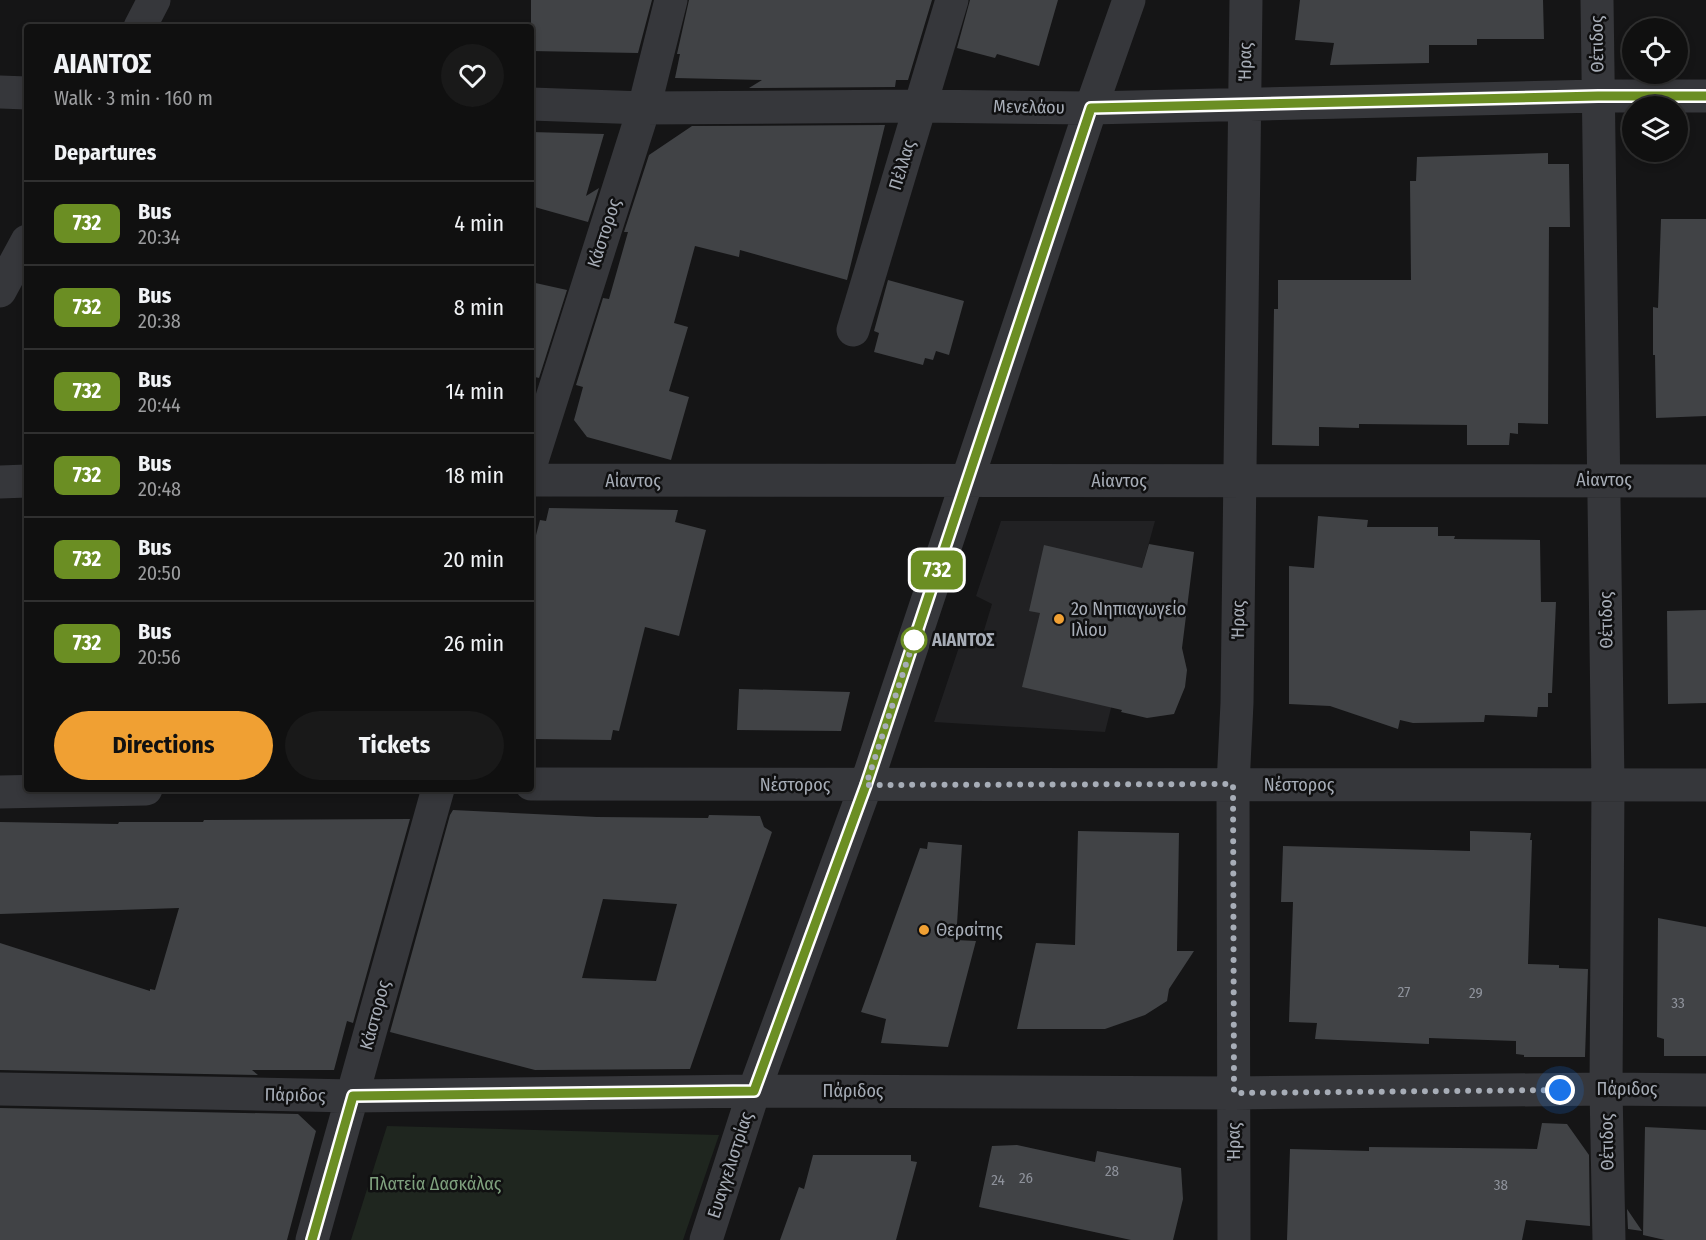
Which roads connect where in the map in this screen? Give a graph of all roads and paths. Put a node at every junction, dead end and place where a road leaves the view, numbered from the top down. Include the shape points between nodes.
1 (154, 0) edge
2 (671, 0) edge
3 (952, 0) edge
4 (1129, 0) edge
5 (1246, 0) edge
6 (1596, 0) edge
7 (142, 24) edge
8 (0, 92) edge
9 (24, 93) edge
10 (1598, 96) junction
11 (1706, 96) edge
12 (534, 104) edge
13 (1244, 104) junction
14 (919, 106) junction
15 (644, 108) junction
16 (1091, 108) junction
17 (24, 247) edge
18 (0, 291) edge
19 (853, 330) dead end
20 (534, 455) edge
21 (534, 480) edge
22 (1604, 480) junction
23 (24, 481) edge
24 (1239, 481) junction
25 (1706, 481) edge
26 (0, 482) edge
27 (966, 482) junction
28 (534, 784) edge
29 (1233, 784) junction
30 (1608, 784) junction
31 (866, 785) junction
32 (1706, 785) edge
33 (0, 792) edge
34 (24, 792) edge
35 (437, 792) edge
36 (0, 1089) edge
37 (1606, 1089) junction
38 (1706, 1090) edge
39 (754, 1091) junction
40 (1234, 1093) junction
41 (353, 1096) junction
42 (312, 1240) edge
43 (706, 1240) edge
44 (1234, 1240) edge
45 (1608, 1240) edge

1 - 7 street
2 - 15 street, Κάστορος
3 - 14 street, Πέλλας
4 - 16 street, Ευαγγελιστρίας
5 - 13 street, Ήρας
6 - 10 street, Θέτιδος
8 - 9 street
10 - 11 street, Μενελάου
10 - 13 street, Μενελάου
10 - 22 street, Θέτιδος
12 - 15 street, Μενελάου
13 - 16 street, Μενελάου
13 - 24 street, Ήρας
14 - 15 street, Μενελάου
14 - 16 street, Μενελάου
14 - 19 street, Πέλλας
15 - 20 street, Κάστορος
16 - 27 street, Ευαγγελιστρίας
17 - 18 street
21 - 27 street, Αίαντος
22 - 24 street, Αίαντος
22 - 25 street, Αίαντος
22 - 30 street, Θέτιδος
23 - 26 street
24 - 27 street, Αίαντος
24 - 29 street, Ήρας
27 - 31 street, Ευαγγελιστρίας
28 - 31 street, Νέστορος
29 - 30 street, Νέστορος
29 - 31 street, Νέστορος
29 - 40 street, Ήρας
30 - 32 street, Νέστορος
30 - 37 street, Θέτιδος
31 - 39 street, Ευαγγελιστρίας
33 - 34 street
35 - 41 street, Κάστορος
36 - 41 street, Πάριδος
37 - 38 street, Πάριδος
37 - 40 street, Πάριδος
37 - 45 street, Θέτιδος
39 - 40 street, Πάριδος
39 - 41 street, Πάριδος
39 - 43 street, Ευαγγελιστρίας
40 - 44 street, Ήρας
41 - 42 street, Κάστορος

